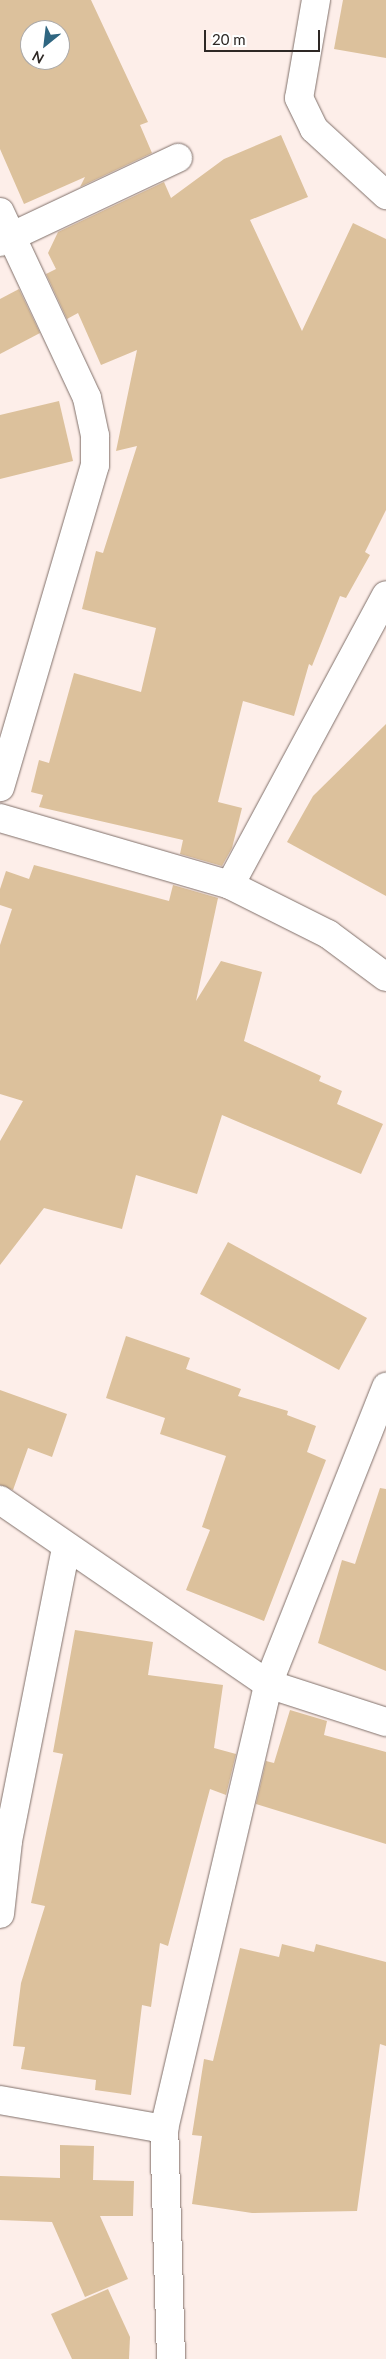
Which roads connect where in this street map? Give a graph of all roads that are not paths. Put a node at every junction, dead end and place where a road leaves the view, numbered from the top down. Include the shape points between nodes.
1 (316, 0) edge
2 (178, 158) dead end
3 (386, 195) edge
4 (0, 212) edge
5 (6, 239) edge
6 (386, 595) edge
7 (0, 787) edge
8 (0, 818) edge
9 (230, 885) junction
10 (386, 977) edge
11 (386, 1387) edge
12 (0, 1500) edge
13 (66, 1547) junction
14 (268, 1684) junction
15 (386, 1722) edge
16 (0, 1914) edge
17 (0, 2100) edge
18 (164, 2129) junction
19 (171, 2359) edge

1 - 3 street via 299,98 314,129
2 - 5 street
4 - 5 street
5 - 7 street via 87,398 95,436 95,465
6 - 9 street
8 - 9 street
9 - 10 street via 328,934
11 - 14 street
12 - 13 street
13 - 14 street
13 - 16 street via 8,1841
14 - 15 street
14 - 18 street
17 - 18 street
18 - 19 street

